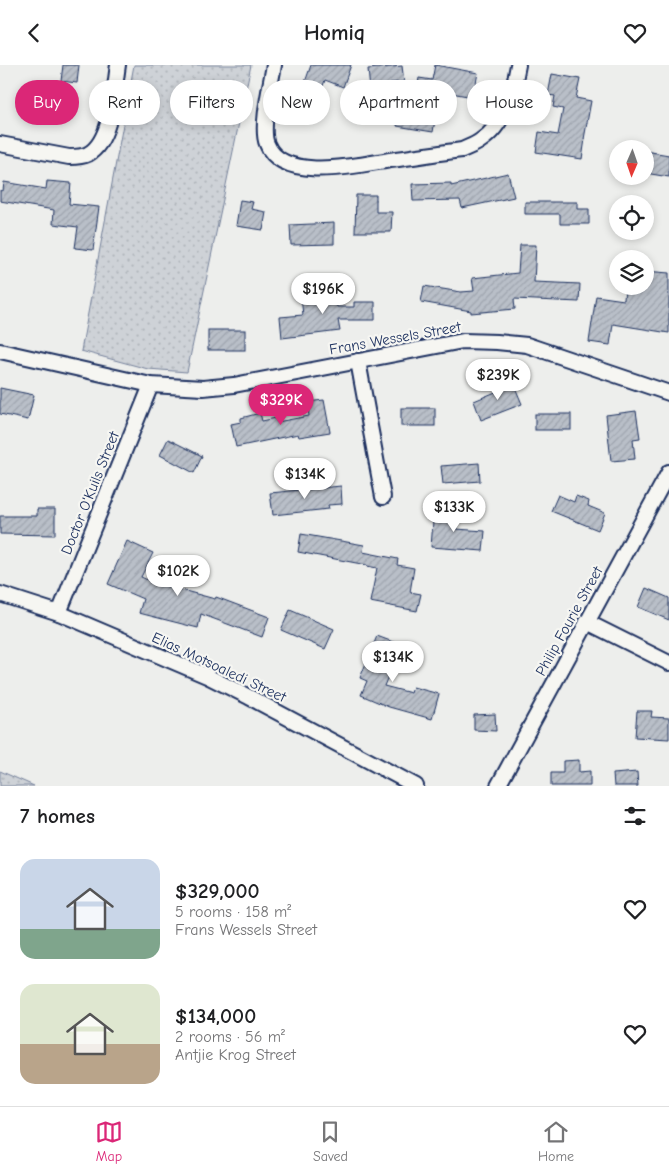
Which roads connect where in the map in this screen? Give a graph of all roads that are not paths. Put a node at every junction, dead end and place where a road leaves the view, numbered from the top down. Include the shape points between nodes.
1 (118, 65) edge
2 (274, 65) edge
3 (518, 65) edge
4 (0, 144) edge
5 (0, 351) edge
6 (358, 361) junction
7 (151, 385) junction
8 (669, 393) edge
9 (669, 471) edge
10 (383, 497) dead end
11 (0, 595) edge
12 (59, 613) junction
13 (587, 622) junction
14 (669, 663) edge
15 (396, 781) edge
16 (416, 786) edge
17 (498, 786) edge

1 - 4 street via 105,134 88,154 69,157
2 - 3 street via 265,120 266,142 279,158 295,166 328,169 462,150 480,141 501,119 509,103
5 - 7 street, Frans Wessels Street
6 - 7 street, Frans Wessels Street via 234,385 203,388
6 - 8 street, Frans Wessels Street via 463,341 511,343 527,345
6 - 10 street
7 - 12 street, Doctor O'Kuils Street
9 - 13 street, Philip Fourie Street
11 - 12 street, Elias Motsoaledi Street
12 - 15 street, Elias Motsoaledi Street via 207,676
13 - 14 street
13 - 17 street, Philip Fourie Street
15 - 16 street, Elias Motsoaledi Street

